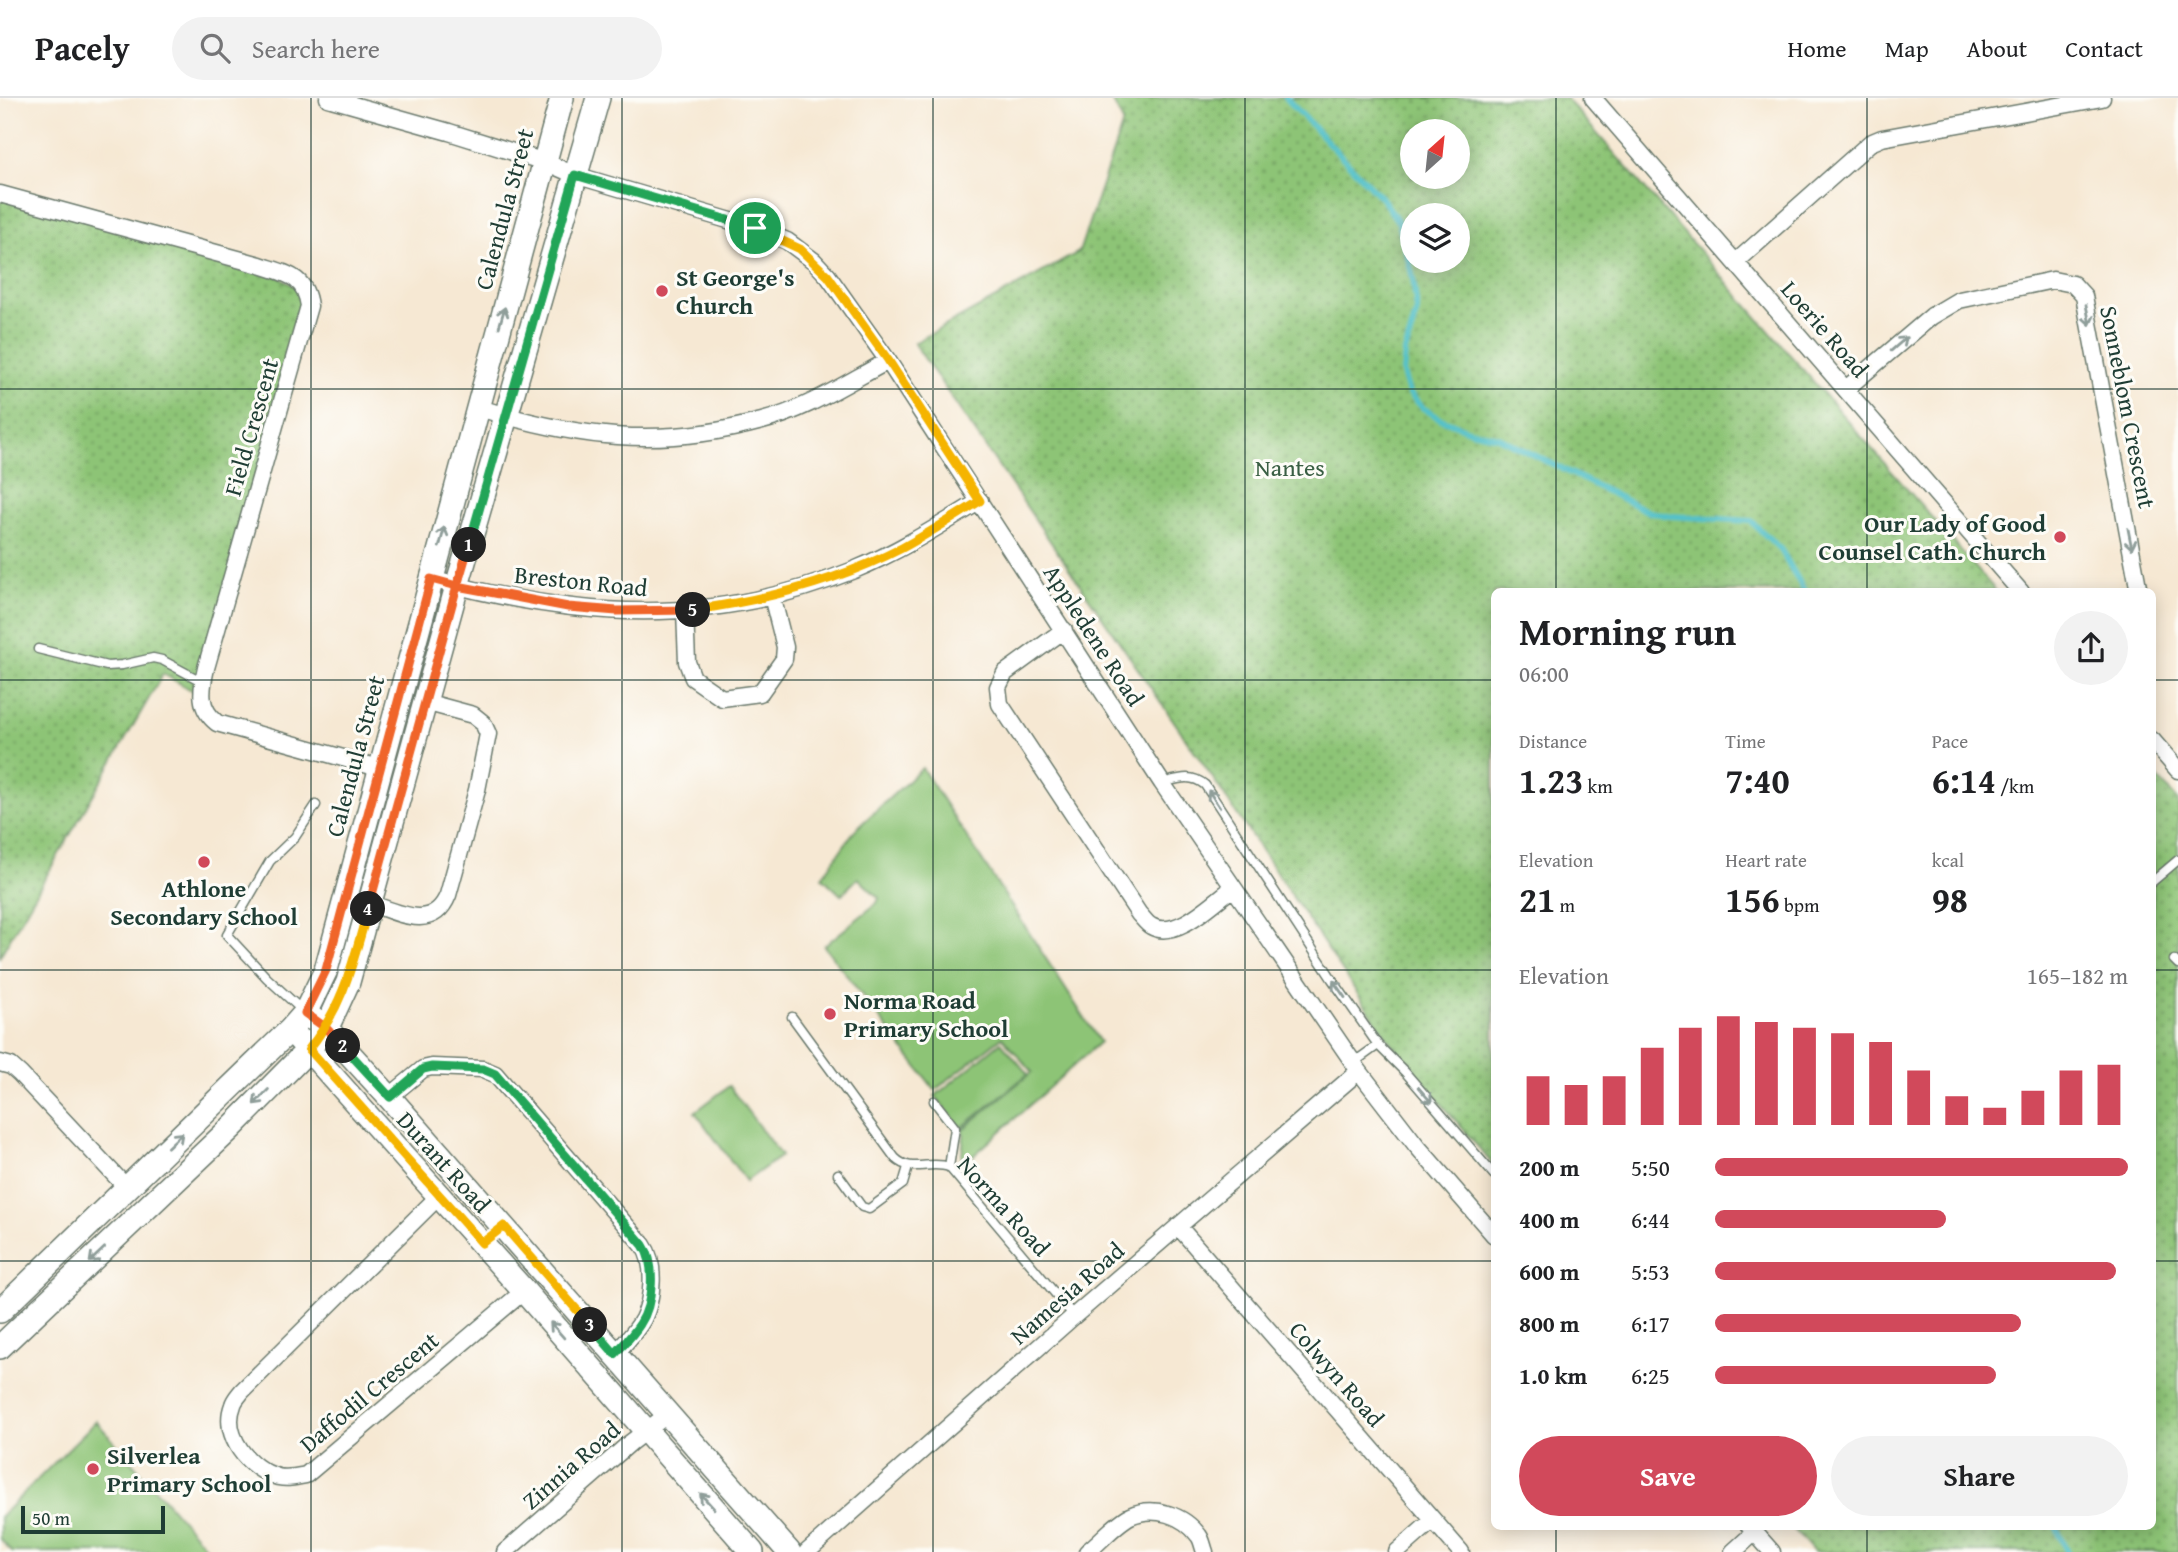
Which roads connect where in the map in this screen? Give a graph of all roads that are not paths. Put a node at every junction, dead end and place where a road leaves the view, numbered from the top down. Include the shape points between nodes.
1 (328, 98) edge
2 (562, 98) edge
3 (598, 98) edge
4 (2102, 98) edge
5 (1602, 101) edge
6 (545, 162) junction
7 (575, 175) junction
8 (0, 194) edge
9 (1736, 262) junction
10 (888, 360) junction
11 (1847, 388) junction
12 (477, 407) junction
13 (508, 417) junction
14 (980, 501) junction
15 (431, 579) junction
16 (457, 586) junction
17 (2018, 588) edge
18 (2139, 588) edge
19 (772, 596) junction
20 (685, 611) junction
21 (1064, 631) junction
22 (38, 649) dead end
23 (203, 682) junction
24 (425, 702) junction
25 (2156, 745) edge
26 (379, 768) junction
27 (2178, 770) edge
28 (1162, 783) junction
29 (316, 805) dead end
30 (2178, 860) edge
31 (2156, 879) edge
32 (1233, 888) junction
33 (369, 903) junction
34 (792, 1017) dead end
35 (298, 1021) junction
36 (326, 1028) junction
37 (1378, 1045) junction
38 (309, 1049) junction
39 (0, 1063) edge
40 (1356, 1067) junction
41 (390, 1097) junction
42 (934, 1101) dead end
43 (908, 1167) junction
44 (949, 1167) junction
45 (1491, 1172) edge
46 (838, 1174) dead end
47 (126, 1187) junction
48 (439, 1196) junction
49 (504, 1226) junction
50 (1178, 1226) junction
51 (1491, 1232) edge
52 (482, 1243) junction
53 (524, 1290) junction
54 (0, 1311) edge
55 (1074, 1316) junction
56 (0, 1347) edge
57 (615, 1354) junction
58 (668, 1415) junction
59 (645, 1432) junction
60 (1433, 1520) junction
61 (1751, 1530) edge
62 (1753, 1530) edge
63 (505, 1552) edge
64 (752, 1552) edge
65 (789, 1552) edge
66 (807, 1552) edge
67 (1087, 1552) edge
68 (1205, 1552) edge
69 (1397, 1552) edge
70 (1461, 1552) edge
71 (1733, 1552) edge
72 (1772, 1552) edge

1 - 6 street, Appledene Road
2 - 6 street, Calendula Street
3 - 7 street
4 - 9 street via 1870,143
5 - 9 street, Loerie Road
6 - 7 street, Appledene Road
12 -> 6 street, Calendula Street
7 - 10 street, Appledene Road via 787,241 828,276
7 - 13 street
8 - 23 street, Field Crescent via 260,265 292,276 304,286 309,306
9 - 11 street, Loerie Road
10 - 13 street via 784,413 716,430 668,437 611,437
10 - 14 street, Appledene Road
11 - 17 street, Loerie Road
11 -> 18 street, Sonneblom Crescent via 1932,316 1959,300 2053,281 2073,284 2084,296
12 - 13 street
15 -> 12 street, Calendula Street
13 - 16 street
14 - 19 street, Breston Road via 903,548 811,586
14 - 21 street, Appledene Road
15 - 16 street, Breston Road
15 - 26 street, Calendula Street
16 - 20 street, Breston Road via 568,607
16 - 24 street
19 - 20 street, Breston Road
19 - 20 street via 784,659 760,693 722,698 693,678 687,662
21 - 28 street, Appledene Road
21 - 32 street via 1005,673 998,687 1000,704 1151,926 1168,931 1183,925
22 - 23 lane via 107,666 153,658
23 - 26 street, Field Crescent via 203,706 217,723
24 - 33 street
24 - 33 street via 473,715 488,734 448,895 440,909 423,917
25 - 27 street
26 - 35 street, Calendula Street via 326,970
28 - 32 street, Appledene Road
37 -> 28 lane via 1205,785 1195,778
29 - 35 lane via 295,837 271,861 228,935
30 - 31 lane
32 - 40 street, Appledene Road
33 - 36 street via 348,982
34 - 43 lane via 895,1158
35 - 36 street, Durant Road
35 - 38 street, Durant Road
47 -> 35 street, Calendula Street
36 - 38 street
36 - 41 street, Durant Road
37 - 40 lane
37 -> 45 lane
38 - 48 street, Durant Road
38 -> 56 street
39 - 47 street via 20,1074
40 - 50 street, Namesia Road
40 - 51 street, Appledene Road
41 - 49 street, Durant Road
41 - 57 street, Durant Road via 423,1069 432,1067 483,1069 495,1074 650,1257 647,1311
42 - 44 lane via 955,1128
43 - 44 lane, Norma Road
43 - 46 lane via 903,1184 869,1209 862,1207
44 - 55 lane, Norma Road
47 - 54 street, Calendula Street
48 - 52 street, Durant Road
48 - 53 street, Daffodil Crescent via 242,1391 233,1404 230,1421 233,1439 249,1460 276,1476 306,1475
49 - 52 street
49 - 57 street, Durant Road
50 - 55 street, Namesia Road
50 - 60 street, Colwyn Road
52 - 53 street, Durant Road
59 -> 53 street, Durant Road
55 - 66 street, Namesia Road
57 - 58 street, Durant Road
58 - 59 street, Zinnia Road
58 - 65 street, Durant Road
59 - 63 street, Zinnia Road
64 -> 59 street, Durant Road
60 - 69 street
60 - 70 street, Colwyn Road
61 - 71 street
62 - 72 street
67 - 68 street via 1127,1517 1143,1511 1180,1518 1200,1537

